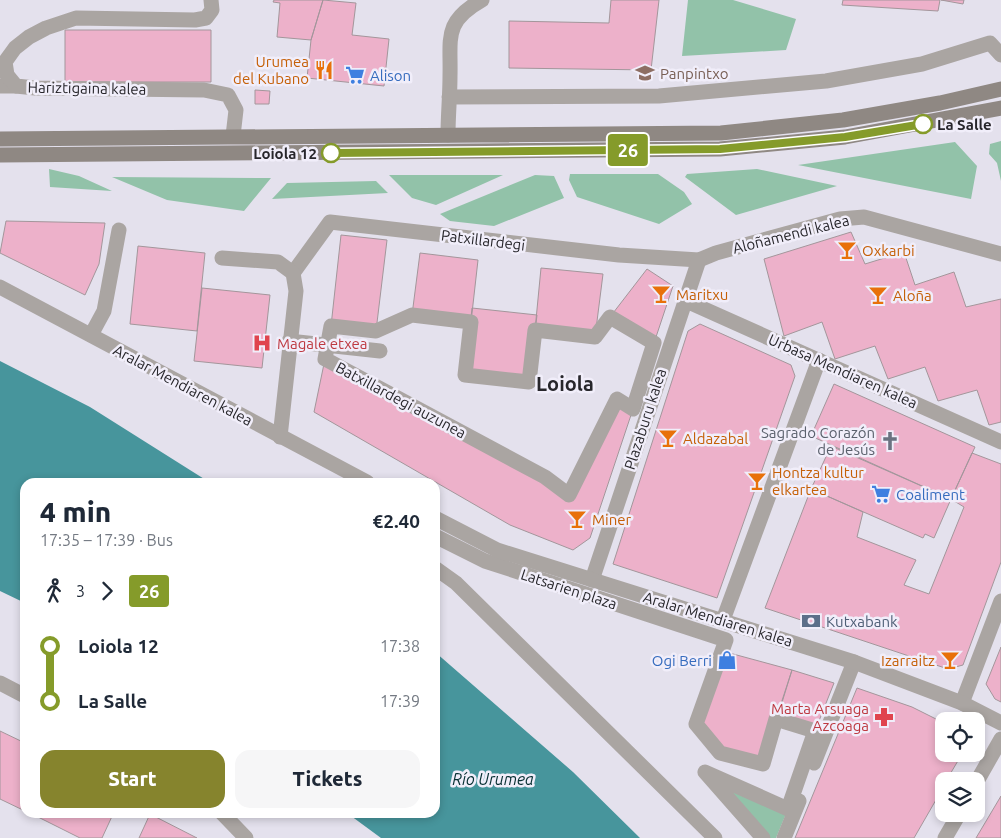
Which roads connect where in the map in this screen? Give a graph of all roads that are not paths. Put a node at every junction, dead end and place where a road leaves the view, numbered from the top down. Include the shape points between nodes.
1 (211, 0) edge
2 (482, 0) edge
3 (1001, 55) edge
4 (0, 86) edge
5 (16, 86) junction
6 (1001, 89) edge
7 (449, 97) junction
8 (1001, 108) edge
9 (448, 135) junction
10 (233, 136) junction
11 (0, 139) edge
12 (0, 155) edge
13 (119, 230) dead end
14 (1001, 254) edge
15 (222, 258) dead end
16 (698, 260) junction
17 (293, 273) junction
18 (0, 287) edge
19 (684, 300) junction
20 (91, 334) junction
21 (289, 341) junction
22 (328, 345) junction
23 (380, 351) dead end
24 (819, 360) junction
25 (280, 437) junction
26 (1001, 442) edge
27 (359, 478) edge
28 (440, 521) edge
29 (440, 538) edge
30 (440, 572) edge
31 (592, 580) junction
32 (1001, 601) edge
33 (723, 620) junction
34 (854, 662) junction
35 (0, 683) edge
36 (20, 693) edge
37 (962, 703) junction
38 (1001, 723) edge
39 (1001, 739) edge
40 (982, 772) edge
41 (227, 818) edge
42 (954, 822) edge
43 (246, 838) edge
44 (715, 838) edge
45 (763, 838) edge
46 (784, 838) edge
47 (945, 838) edge

1 - 5 street, Hariztigaina kalea via 212,10 206,18 76,18 46,28 15,48 5,62 7,75
2 - 7 street via 462,13 453,26 448,41
3 - 7 street via 990,43 922,64 826,81 659,96
4 - 5 street
5 - 10 street, Hariztigaina kalea via 204,90 228,95 236,110
6 - 9 main road via 843,120 721,133
7 - 9 street
8 - 12 main road via 845,137 720,149
9 - 10 main road
10 - 11 main road
13 - 20 street via 104,311
14 - 16 street, Aloñamendi kalea via 864,217 840,219
15 - 17 street via 278,262
16 - 17 street, Patxillardegi via 619,256 330,222
16 - 19 street, Plazaburu kalea
17 - 21 street via 296,290
18 - 20 street, Aralar Mendiaren kalea
19 - 24 street, Urbasa Mendiaren kalea
19 - 31 street, Plazaburu kalea
20 - 25 street, Aralar Mendiaren kalea
21 - 22 street
21 - 25 street
22 - 22 street, Batxillardegi auzunea via 331,326 376,331 412,315 470,322 465,374 529,382 535,330 595,337 610,318 654,343 633,409 617,399 569,495 545,477 325,359
22 - 23 street
24 - 26 street, Urbasa Mendiaren kalea
24 - 33 street
25 - 27 street, Aralar Mendiaren kalea
28 - 31 street, Aralar Mendiaren kalea via 497,550
29 - 45 street, Latsarien plaza via 485,561 726,640 696,724 720,753 763,764 776,719 815,731 788,809 705,772
30 - 44 street via 456,583
31 - 33 street, Aralar Mendiaren kalea
32 - 37 street
33 - 34 street, Aralar Mendiaren kalea
34 - 37 street, Aralar Mendiaren kalea
34 - 46 street
35 - 36 street
37 - 38 street, Aralar Mendiaren kalea
39 - 40 street
41 - 43 street
42 - 47 street

